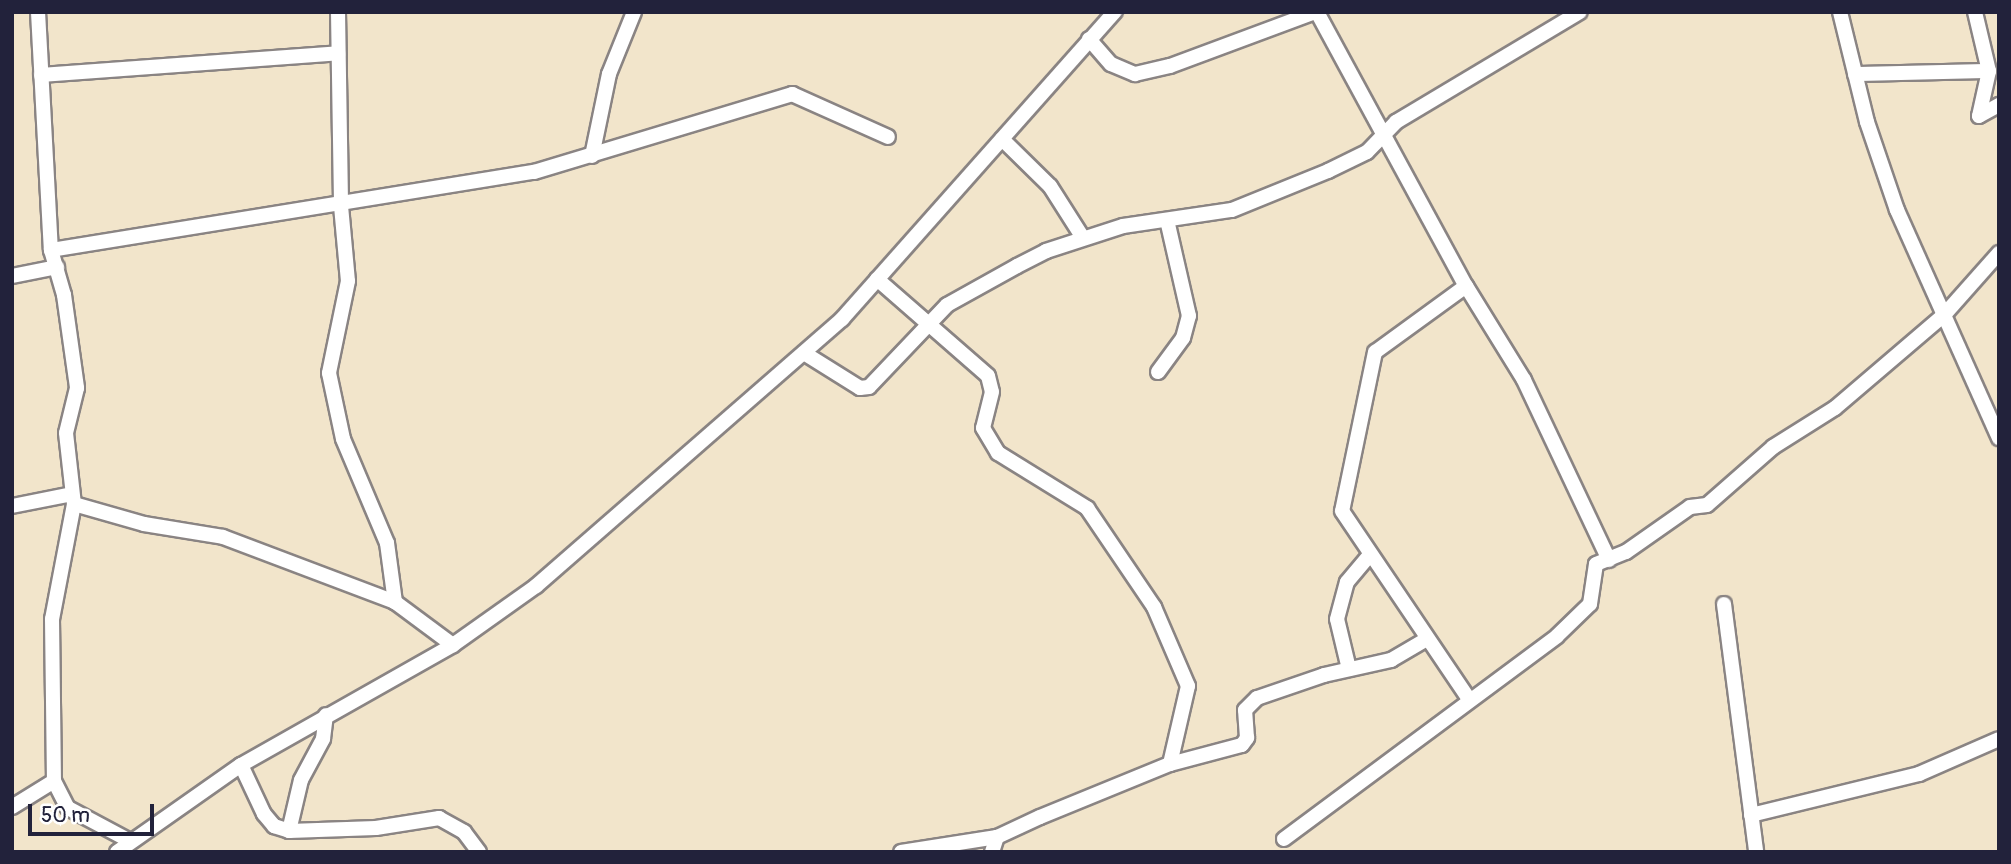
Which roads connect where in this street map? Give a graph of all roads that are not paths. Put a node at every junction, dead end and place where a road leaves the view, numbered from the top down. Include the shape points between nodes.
1 (38, 12) edge
2 (338, 12) edge
3 (634, 12) edge
4 (1115, 12) edge
5 (1316, 12) edge
6 (1580, 12) edge
7 (1840, 12) edge
8 (1975, 12) edge
9 (1089, 39) junction
10 (338, 54) junction
11 (1989, 71) junction
12 (1855, 74) junction
13 (41, 75) junction
14 (1999, 105) edge
15 (888, 136) dead end
16 (1384, 136) junction
17 (1002, 139) junction
18 (592, 156) junction
19 (341, 206) junction
20 (1167, 220) junction
21 (1083, 238) junction
22 (51, 250) junction
23 (1999, 253) edge
24 (57, 267) junction
25 (12, 276) edge
26 (877, 279) junction
27 (1466, 286) junction
28 (1944, 315) junction
29 (925, 324) junction
30 (804, 352) junction
31 (1158, 372) dead end
32 (1999, 438) edge
33 (73, 499) junction
34 (12, 506) edge
35 (1370, 555) junction
36 (1609, 561) junction
37 (395, 602) junction
38 (1724, 604) dead end
39 (1427, 639) junction
40 (453, 645) junction
41 (1349, 669) junction
42 (1469, 699) junction
43 (326, 715) junction
44 (1999, 739) edge
45 (1170, 764) junction
46 (242, 765) junction
47 (54, 782) junction
48 (12, 807) edge
49 (1751, 815) junction
50 (289, 831) junction
51 (997, 837) junction
52 (1284, 839) dead end
53 (130, 841) junction
54 (117, 852) edge
55 (480, 852) edge
56 (901, 852) edge
57 (992, 852) edge
58 (1756, 852) edge

1 - 13 street
2 - 10 street
3 - 18 street via 609,74
4 - 9 street
5 - 9 street via 1170,66 1135,74 1111,64
5 - 16 street
6 - 16 street via 1396,122
7 - 12 street
8 - 11 street
9 - 17 street
10 - 13 street
10 - 19 street
11 - 12 street
11 - 14 street via 1979,116
12 - 28 street via 1897,210
13 - 22 street
15 - 18 street via 792,94
16 - 20 street via 1367,152 1249,205
16 - 27 street
17 - 21 street via 1050,186
17 - 26 street
18 - 19 street via 534,172
19 - 22 street
19 - 37 street via 348,292 329,373 343,439 387,543
20 - 21 street
20 - 31 street via 1189,316 1183,338
21 - 29 street via 1017,266 947,305
22 - 24 street
23 - 28 street
24 - 25 street
24 - 33 street via 77,388 66,433
26 - 29 street
26 - 30 street
27 - 35 street via 1383,343 1370,365 1342,511
27 - 36 street via 1524,380
28 - 32 street
28 - 36 street via 1835,408 1784,439 1708,504 1690,507
29 - 30 street via 865,388
29 - 45 street via 988,376 992,392 983,428 998,453 1087,508 1154,607 1188,686
30 - 40 street via 536,586
33 - 34 street
33 - 37 street via 144,524 223,537
33 - 47 street via 52,619
35 - 39 street
35 - 41 street via 1347,582 1337,619
36 - 42 street via 1594,566 1590,604 1566,628
37 - 40 street
38 - 49 street
39 - 41 street via 1391,660
39 - 42 street
40 - 43 street
41 - 45 street via 1257,698 1245,710 1247,738 1242,745
42 - 52 street
43 - 46 street
43 - 50 street via 320,746 301,780
44 - 49 street via 1919,774
45 - 51 street
46 - 50 street via 269,822
46 - 53 street
47 - 48 street
47 - 53 street via 68,808
49 - 58 street
50 - 55 street via 376,828 439,818 464,832
51 - 56 street
51 - 57 street
53 - 54 street

